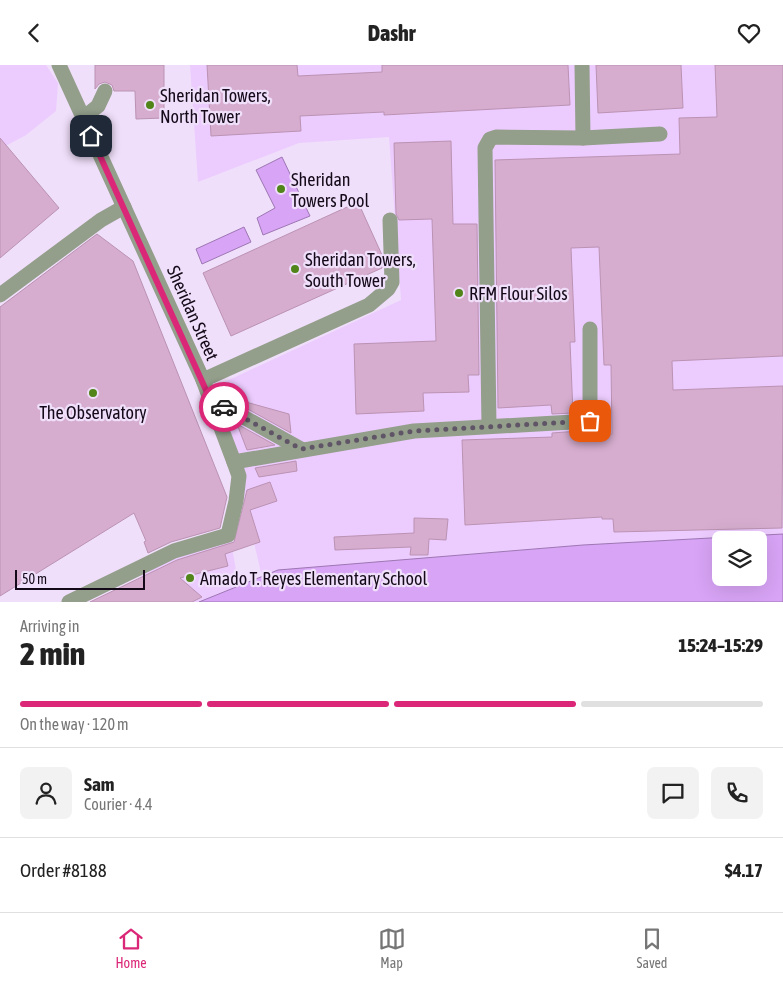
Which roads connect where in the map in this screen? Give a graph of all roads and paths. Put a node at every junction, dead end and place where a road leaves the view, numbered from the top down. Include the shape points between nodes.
1 (59, 65) edge
2 (582, 65) edge
3 (105, 91) dead end
4 (83, 119) junction
5 (660, 134) dead end
6 (583, 138) junction
7 (124, 207) junction
8 (390, 220) dead end
9 (0, 295) edge
10 (590, 329) dead end
11 (204, 380) junction
12 (210, 399) junction
13 (489, 426) junction
14 (301, 449) junction
15 (234, 462) junction
16 (69, 602) edge

1 - 4 street, Sheridan Street
2 - 6 street
3 - 4 street via 98,105
4 - 7 street, Sheridan Street
5 - 6 street
6 - 13 street via 496,137 490,139 485,147
7 - 9 street via 101,220
7 - 11 street, Sheridan Street
8 - 11 street via 392,282 380,297 369,305
10 - 13 street via 590,421
11 - 12 street, Sheridan Street
12 - 14 street
12 - 15 street, Sheridan Street
13 - 14 street via 414,431
14 - 15 street
15 - 16 street, Sheridan Street via 239,476 228,535 174,551

